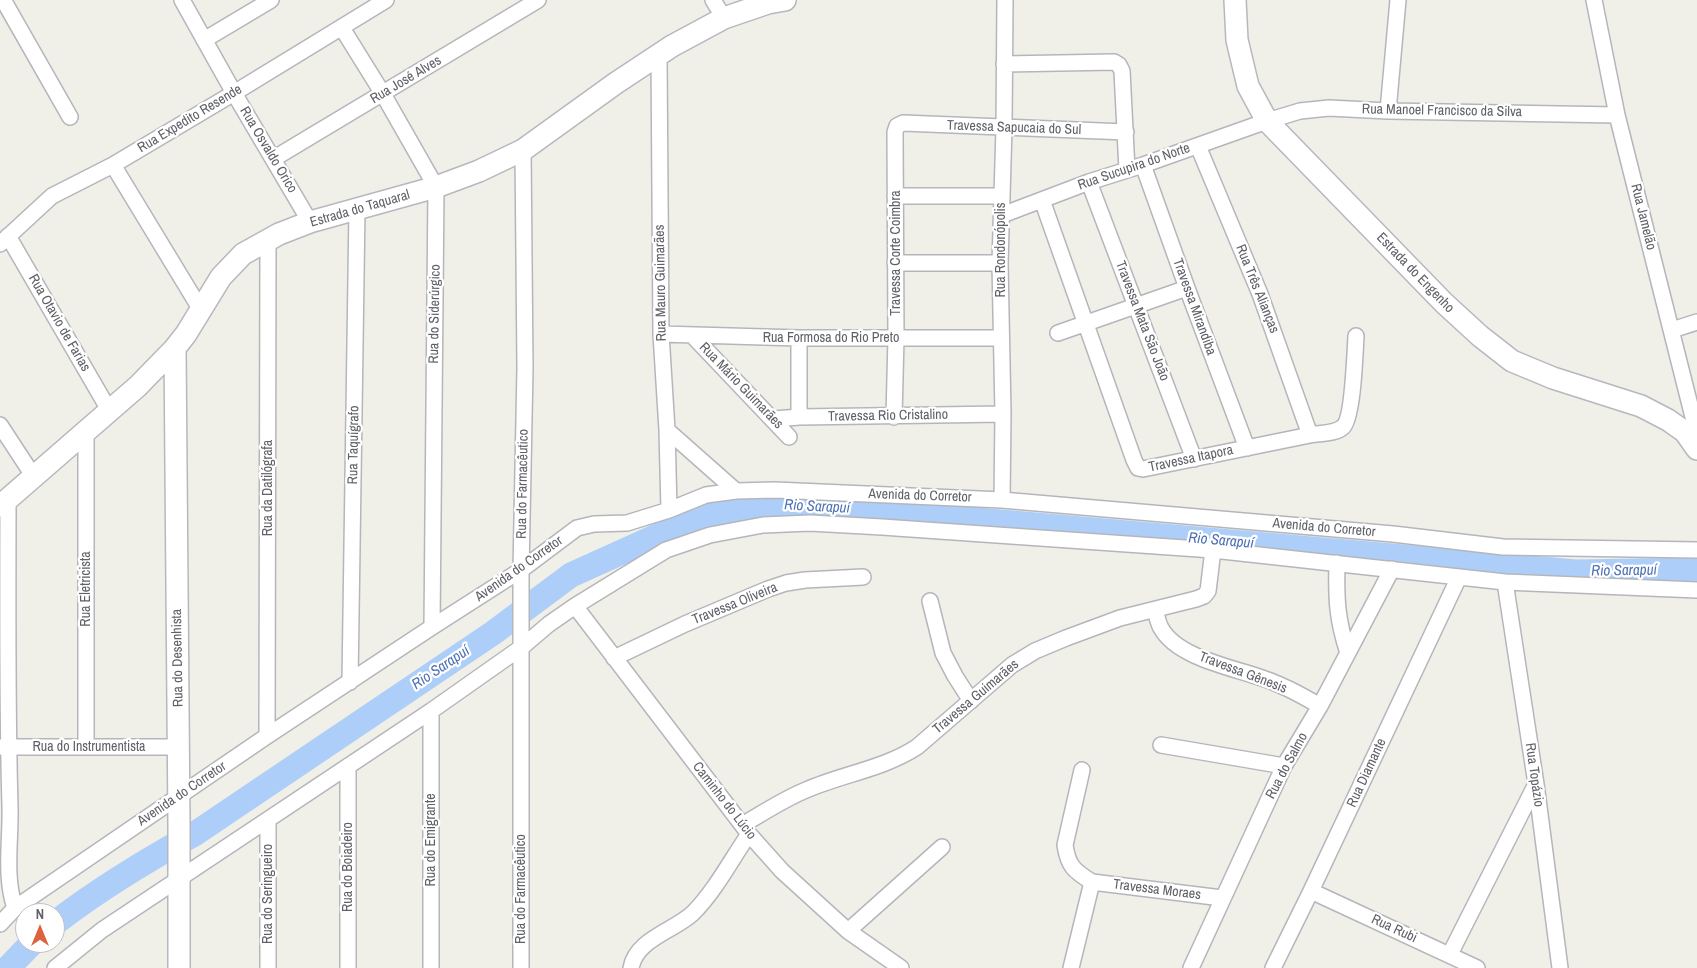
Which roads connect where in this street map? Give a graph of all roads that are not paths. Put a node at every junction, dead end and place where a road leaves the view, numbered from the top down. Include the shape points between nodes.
1 (182, 0) edge
2 (270, 0) edge
3 (386, 0) edge
4 (538, 0) edge
5 (713, 0) edge
6 (785, 0) edge
7 (1005, 0) edge
8 (1235, 0) edge
9 (1398, 0) edge
10 (1594, 0) edge
11 (5, 3) edge
12 (724, 18) junction
13 (342, 28) junction
14 (204, 40) junction
15 (659, 55) junction
16 (1004, 64) junction
17 (234, 93) junction
18 (383, 94) junction
19 (1388, 111) junction
20 (1618, 115) junction
21 (70, 118) dead end
22 (1267, 121) junction
23 (903, 123) joint
24 (1004, 128) junction
25 (1126, 132) junction
26 (1198, 146) junction
27 (523, 150) junction
28 (273, 159) junction
29 (112, 165) junction
30 (1143, 165) junction
31 (1127, 170) junction
32 (1089, 182) junction
33 (436, 187) junction
34 (895, 196) junction
35 (1002, 196) junction
36 (1042, 200) junction
37 (357, 209) junction
38 (1002, 215) junction
39 (310, 222) junction
40 (4, 240) edge
41 (268, 241) junction
42 (895, 264) junction
43 (1000, 264) junction
44 (1186, 288) junction
45 (1136, 306) junction
46 (201, 310) junction
47 (1697, 322) edge
48 (1086, 323) junction
49 (1672, 330) junction
50 (1058, 333) dead end
51 (660, 334) junction
52 (692, 335) junction
53 (1356, 336) dead end
54 (799, 338) junction
55 (896, 338) junction
56 (1001, 338) junction
57 (175, 348) junction
58 (110, 410) junction
59 (1003, 414) junction
60 (894, 416) junction
61 (799, 417) junction
62 (774, 419) junction
63 (0, 425) edge
64 (667, 430) junction
65 (86, 432) junction
66 (1697, 433) edge
67 (1310, 435) junction
68 (789, 437) dead end
69 (1247, 448) junction
70 (1697, 449) edge
71 (1194, 459) junction
72 (34, 477) junction
73 (736, 491) junction
74 (1002, 500) junction
75 (4, 502) edge
76 (669, 510) junction
77 (1213, 550) junction
78 (1697, 550) edge
79 (1337, 564) junction
80 (1392, 569) junction
81 (521, 570) junction
82 (862, 577) dead end
83 (1459, 577) junction
84 (1506, 582) junction
85 (1697, 590) edge
86 (930, 601) dead end
87 (575, 606) junction
88 (1155, 610) junction
89 (432, 627) junction
90 (522, 647) junction
91 (1348, 653) junction
92 (614, 658) junction
93 (350, 682) junction
94 (971, 701) junction
95 (1320, 706) junction
96 (431, 711) junction
97 (267, 736) junction
98 (1161, 745) dead end
99 (4, 747) edge
100 (86, 747) junction
101 (179, 747) junction
102 (348, 766) junction
103 (1284, 766) junction
104 (1082, 770) dead end
105 (1536, 784) junction
106 (179, 797) junction
107 (268, 820) junction
108 (5, 821) edge
109 (746, 829) junction
110 (942, 847) dead end
111 (179, 879) junction
112 (1092, 882) junction
113 (1311, 891) junction
114 (1222, 898) junction
115 (6, 914) edge
116 (848, 931) junction
117 (1450, 954) junction
118 (56, 968) edge
119 (179, 968) edge
120 (268, 968) edge
121 (348, 968) edge
122 (431, 968) edge
123 (520, 968) edge
124 (631, 968) edge
125 (901, 968) edge
126 (1071, 968) edge
127 (1191, 968) edge
128 (1273, 968) edge
129 (1476, 968) edge
130 (1560, 968) edge

1 - 14 street, Rua Osvaldo Orico
2 - 14 street
3 - 13 street, Rua Expedito Resende
4 - 18 street, Rua José Alves
5 - 12 street
6 - 12 street, Estrada do Taquaral
7 - 16 street, Rua Rondonópolis
8 - 22 street, Estrada do Engenho via 1238,40 1248,86
9 - 19 street
10 - 20 street, Rua Jamelão
11 - 21 street
12 - 15 street, Estrada do Taquaral
13 - 17 street, Rua Expedito Resende
13 - 18 street
14 - 17 street, Rua Osvaldo Orico
15 - 27 street, Estrada do Taquaral
15 - 51 street, Rua Mauro Guimarães
16 - 24 street, Rua Rondonópolis
16 - 25 street via 1114,62 1122,71
17 - 28 street, Rua Osvaldo Orico
17 - 29 street, Rua Expedito Resende
18 - 28 street, Rua José Alves
18 - 33 street
19 - 20 street, Rua Manoel Francisco da Silva
19 - 22 street, Rua Manoel Francisco da Silva via 1330,108 1300,111
20 - 49 street, Rua Jamelão
22 - 26 street, Rua Sucupira do Norte
22 - 70 street, Estrada do Engenho via 1444,303 1512,361 1553,378 1641,406 1685,432
23 - 24 street, Travessa Sapucaia do Sul
23 - 34 street, Travessa Corte Coimbra via 895,132
24 - 25 street, Travessa Sapucaia do Sul
24 - 35 street, Rua Rondonópolis
25 - 31 street
26 - 30 street, Rua Sucupira do Norte
26 - 67 street, Rua Três Alianças via 1260,294
27 - 33 street, Estrada do Taquaral
27 - 81 street, Rua do Farmacêutico via 525,368
28 - 39 street, Rua Osvaldo Orico
29 - 40 street, Rua Expedito Resende via 52,196
29 - 46 street
30 - 31 street, Rua Sucupira do Norte
30 - 44 street, Travessa Mirandiba
31 - 32 street, Rua Sucupira do Norte
32 - 36 street, Rua Sucupira do Norte
32 - 45 street, Travessa Mata São João
33 - 37 street, Estrada do Taquaral
33 - 89 street, Rua do Siderúrgico
34 - 35 street
34 - 42 street, Travessa Corte Coimbra
35 - 38 street, Rua Rondonópolis
36 - 38 street, Rua Sucupira do Norte
36 - 48 street, Travessa Itapora
37 - 39 street, Estrada do Taquaral
37 - 93 street, Rua Taquígrafo
38 - 43 street, Rua Rondonópolis
39 - 41 street, Estrada do Taquaral
40 - 58 street, Rua Otavio de Farias
41 - 46 street, Estrada do Taquaral via 243,254 221,277
41 - 97 street, Rua da Datilógrafa
42 - 43 street
42 - 55 street, Travessa Corte Coimbra
43 - 56 street, Rua Rondonópolis
44 - 45 street
44 - 69 street, Travessa Mirandiba
45 - 48 street
45 - 71 street, Travessa Mata São João
46 - 57 street, Estrada do Taquaral
47 - 49 street
48 - 50 street
48 - 71 street, Travessa Itapora via 1138,468
49 - 66 street, Rua Jamelão
51 - 52 street, Rua Formosa do Rio Preto
51 - 64 street, Rua Mauro Guimarães
52 - 54 street, Rua Formosa do Rio Preto
52 - 62 street, Rua Mário Guimarães
53 - 67 street, Travessa Itapora via 1347,422 1334,432
54 - 55 street, Rua Formosa do Rio Preto
54 - 61 street
55 - 56 street, Rua Formosa do Rio Preto
55 - 60 street, Travessa Corte Coimbra
56 - 59 street, Rua Rondonópolis
57 - 58 street, Estrada do Taquaral
57 - 101 street, Rua do Desenhista
58 - 65 street, Estrada do Taquaral
59 - 60 street, Travessa Rio Cristalino
59 - 74 street, Rua Rondonópolis
60 - 61 street, Travessa Rio Cristalino
61 - 62 street, Travessa Rio Cristalino
62 - 68 street, Rua Mário Guimarães
63 - 72 street
64 - 73 street
64 - 76 street, Rua Mauro Guimarães
65 - 72 street, Estrada do Taquaral
65 - 100 street, Rua Eletricista
67 - 69 street, Travessa Itapora
69 - 71 street, Travessa Itapora
72 - 75 street, Estrada do Taquaral
73 - 74 street, Avenida do Corretor
73 - 76 street, Avenida do Corretor via 706,495
74 - 78 street, Avenida do Corretor via 1393,534 1503,547
75 - 99 street
76 - 81 street, Avenida do Corretor via 627,523 577,528
77 - 79 street
77 - 87 street via 882,526 762,525 710,534 666,550
77 - 88 street, Travessa Guimarães via 1208,591 1204,596
79 - 80 street
79 - 91 street via 1336,600 1340,630
80 - 83 street
80 - 91 street, Rua do Salmo
81 - 89 street, Avenida do Corretor
81 - 90 street, Rua do Farmacêutico
82 - 92 street, Travessa Oliveira via 805,580 777,586
83 - 84 street
83 - 113 street, Rua Diamante
84 - 85 street
84 - 105 street, Rua Topázio
86 - 94 street via 943,653
87 - 90 street
87 - 92 street, Caminho do Lúcio
88 - 94 street, Travessa Guimarães via 1120,618 1035,651 1012,665
88 - 95 street, Travessa Gênesis via 1161,628 1183,649 1211,662 1276,683
89 - 93 street, Avenida do Corretor
90 - 96 street
90 - 123 street, Rua do Farmacêutico
91 - 95 street, Rua do Salmo
92 - 109 street, Caminho do Lúcio
93 - 97 street, Avenida do Corretor
94 - 109 street, Travessa Guimarães via 902,756 805,790
95 - 103 street, Rua do Salmo
96 - 102 street
96 - 122 street, Rua do Emigrante
97 - 106 street, Avenida do Corretor
98 - 103 street
99 - 100 street, Rua do Instrumentista
99 - 108 street
100 - 101 street, Rua do Instrumentista
101 - 106 street, Rua do Desenhista
102 - 107 street
102 - 121 street, Rua do Boiadeiro
103 - 114 street, Rua do Salmo
104 - 112 street, Travessa Moraes via 1065,845 1072,867
105 - 117 street
105 - 130 street, Rua Topázio
106 - 111 street, Rua do Desenhista
106 - 115 street, Avenida do Corretor
107 - 111 street
107 - 120 street, Rua do Seringueiro
108 - 115 street via 9,884
109 - 116 street, Caminho do Lúcio via 782,871
109 - 124 street via 709,893 692,913 641,948
110 - 116 street
111 - 118 street via 102,930
111 - 119 street, Rua do Desenhista
112 - 114 street, Travessa Moraes
112 - 126 street
113 - 117 street, Rua Rubi
113 - 128 street, Rua Diamante
114 - 127 street, Rua do Salmo
116 - 125 street, Caminho do Lúcio
117 - 129 street, Rua Rubi

